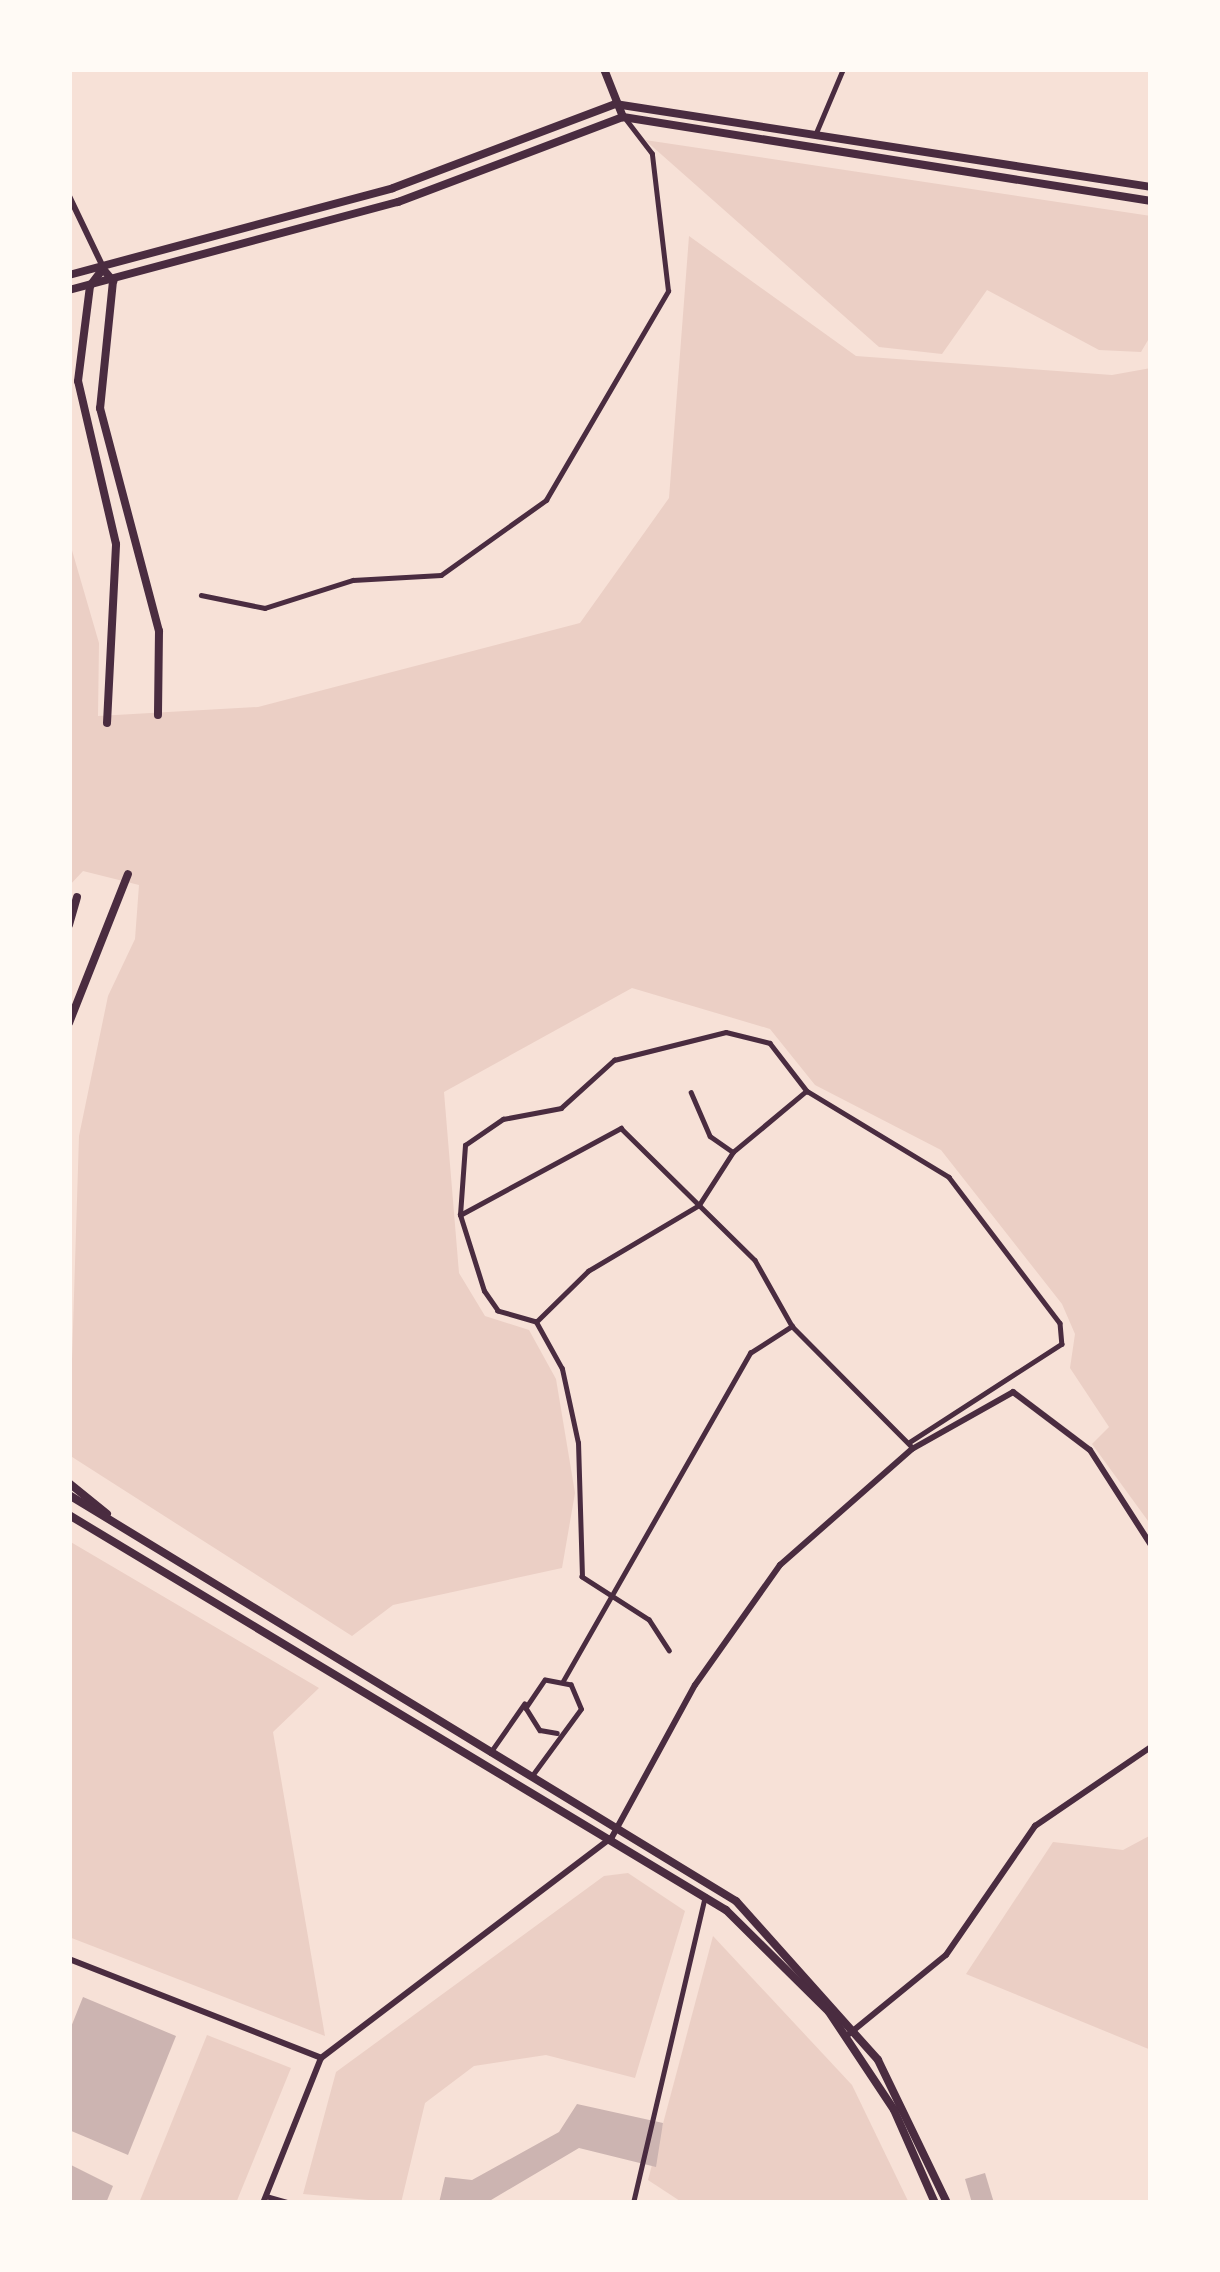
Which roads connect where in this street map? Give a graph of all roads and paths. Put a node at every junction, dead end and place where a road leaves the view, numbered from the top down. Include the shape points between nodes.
1 (604, 69) edge
2 (843, 69) edge
3 (615, 104) junction
4 (623, 117) junction
5 (816, 133) junction
6 (1151, 187) edge
7 (69, 196) edge
8 (1151, 201) edge
9 (103, 269) junction
10 (69, 275) edge
11 (113, 281) junction
12 (90, 286) junction
13 (69, 290) edge
14 (201, 595) dead end
15 (158, 715) dead end
16 (107, 723) dead end
17 (128, 874) dead end
18 (77, 897) dead end
19 (69, 925) edge
20 (69, 1023) edge
21 (807, 1091) junction
22 (691, 1092) dead end
23 (733, 1152) junction
24 (698, 1205) junction
25 (460, 1215) junction
26 (536, 1322) junction
27 (792, 1326) junction
28 (911, 1446) junction
29 (69, 1483) edge
30 (69, 1495) edge
31 (69, 1515) edge
32 (141, 1541) junction
33 (1151, 1545) edge
34 (612, 1598) junction
35 (669, 1651) dead end
36 (563, 1681) junction
37 (527, 1699) junction
38 (557, 1733) junction
39 (1151, 1747) edge
40 (490, 1753) junction
41 (531, 1778) junction
42 (614, 1833) junction
43 (705, 1896) junction
44 (69, 1959) edge
45 (855, 2029) junction
46 (846, 2037) junction
47 (322, 2058) junction
48 (265, 2199) edge
49 (290, 2203) edge
50 (633, 2203) edge
51 (935, 2203) edge
52 (947, 2203) edge

1 - 3 main road
2 - 5 street
3 - 4 main road
3 - 5 main road
3 - 9 main road via 393,188
4 - 8 main road
4 - 11 main road via 398,202
4 - 14 street via 652,154 668,291 546,500 441,574 353,580 265,608
5 - 6 main road
7 - 9 street
9 - 10 main road
9 - 11 main road
9 - 12 main road
11 - 12 main road
11 - 15 main road via 100,408 159,631
12 - 13 main road
12 - 16 main road via 78,381 116,544
17 - 20 main road
18 - 19 main road
21 - 23 street
21 - 25 street via 790,1059 751,1035 614,1060 561,1108 503,1119 465,1144
21 - 28 street via 935,1164 1060,1323 1062,1344
22 - 23 street via 710,1136
23 - 24 street
24 - 25 street via 621,1128
24 - 26 street via 588,1271
24 - 27 street via 755,1260
25 - 26 street via 498,1311
26 - 34 street via 562,1369 578,1443 583,1577
27 - 28 street
27 - 34 street via 750,1353
28 - 33 street via 1013,1392 1090,1450
28 - 42 street via 780,1565 695,1685
29 - 32 main road
30 - 32 main road
31 - 42 main road
32 - 40 main road
34 - 35 street via 649,1620
34 - 36 street
36 - 37 street via 537,1684
36 - 38 street via 580,1709
37 - 38 street via 533,1724
37 - 40 street
38 - 41 street
39 - 45 street via 1035,1826 946,1955
40 - 41 main road
41 - 42 main road
42 - 43 main road
42 - 45 main road via 736,1901
42 - 47 street
43 - 46 main road
43 - 50 street
44 - 47 street
45 - 46 street
45 - 52 main road
46 - 51 main road
47 - 48 street
48 - 49 street

